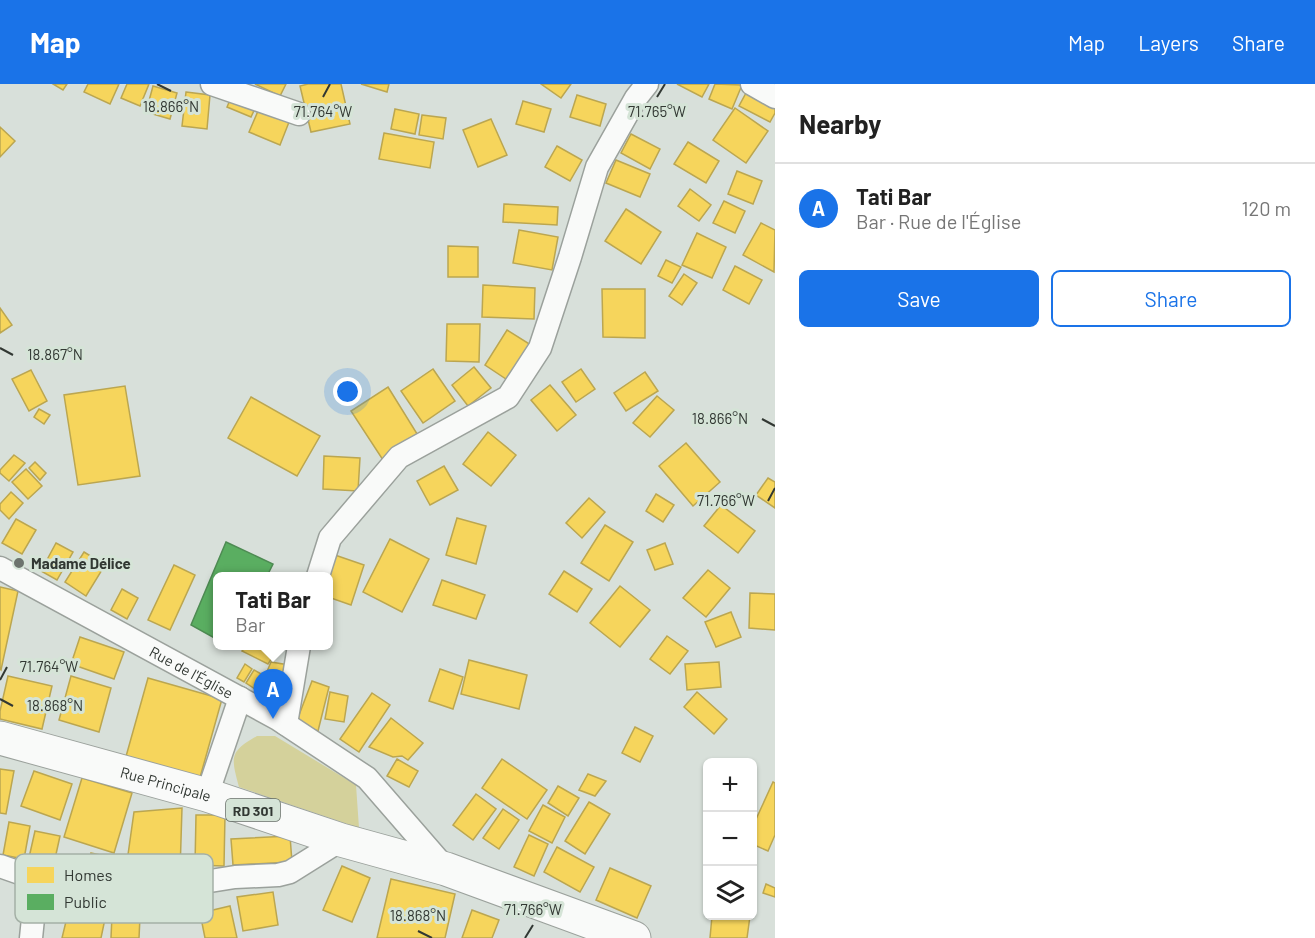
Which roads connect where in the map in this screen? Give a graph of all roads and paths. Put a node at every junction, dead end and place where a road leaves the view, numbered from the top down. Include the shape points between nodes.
1 (212, 84) edge
2 (647, 84) edge
3 (752, 84) edge
4 (775, 97) edge
5 (299, 114) dead end
6 (0, 568) edge
7 (319, 572) edge
8 (298, 650) edge
9 (240, 698) junction
10 (286, 724) junction
11 (0, 738) edge
12 (207, 795) junction
13 (341, 840) junction
14 (0, 866) edge
15 (446, 869) junction
16 (15, 871) edge
17 (213, 880) edge
18 (33, 923) edge
19 (31, 938) edge
20 (634, 938) edge

1 - 5 street
2 - 7 street via 597,168 540,348 508,397 399,457 330,538
3 - 4 street
6 - 9 street, Rue de l'Église
8 - 10 street
9 - 10 street, Rue de l'Église
9 - 12 street
10 - 15 street, Rue de l'Église via 367,778
11 - 12 main road, Rue Principale / RD 301
12 - 13 main road, Rue Principale / RD 301
13 - 15 main road, Rue Principale / RD 301
13 - 17 street via 290,872
14 - 16 street
15 - 20 main road, Rue Principale / RD 301
18 - 19 street

